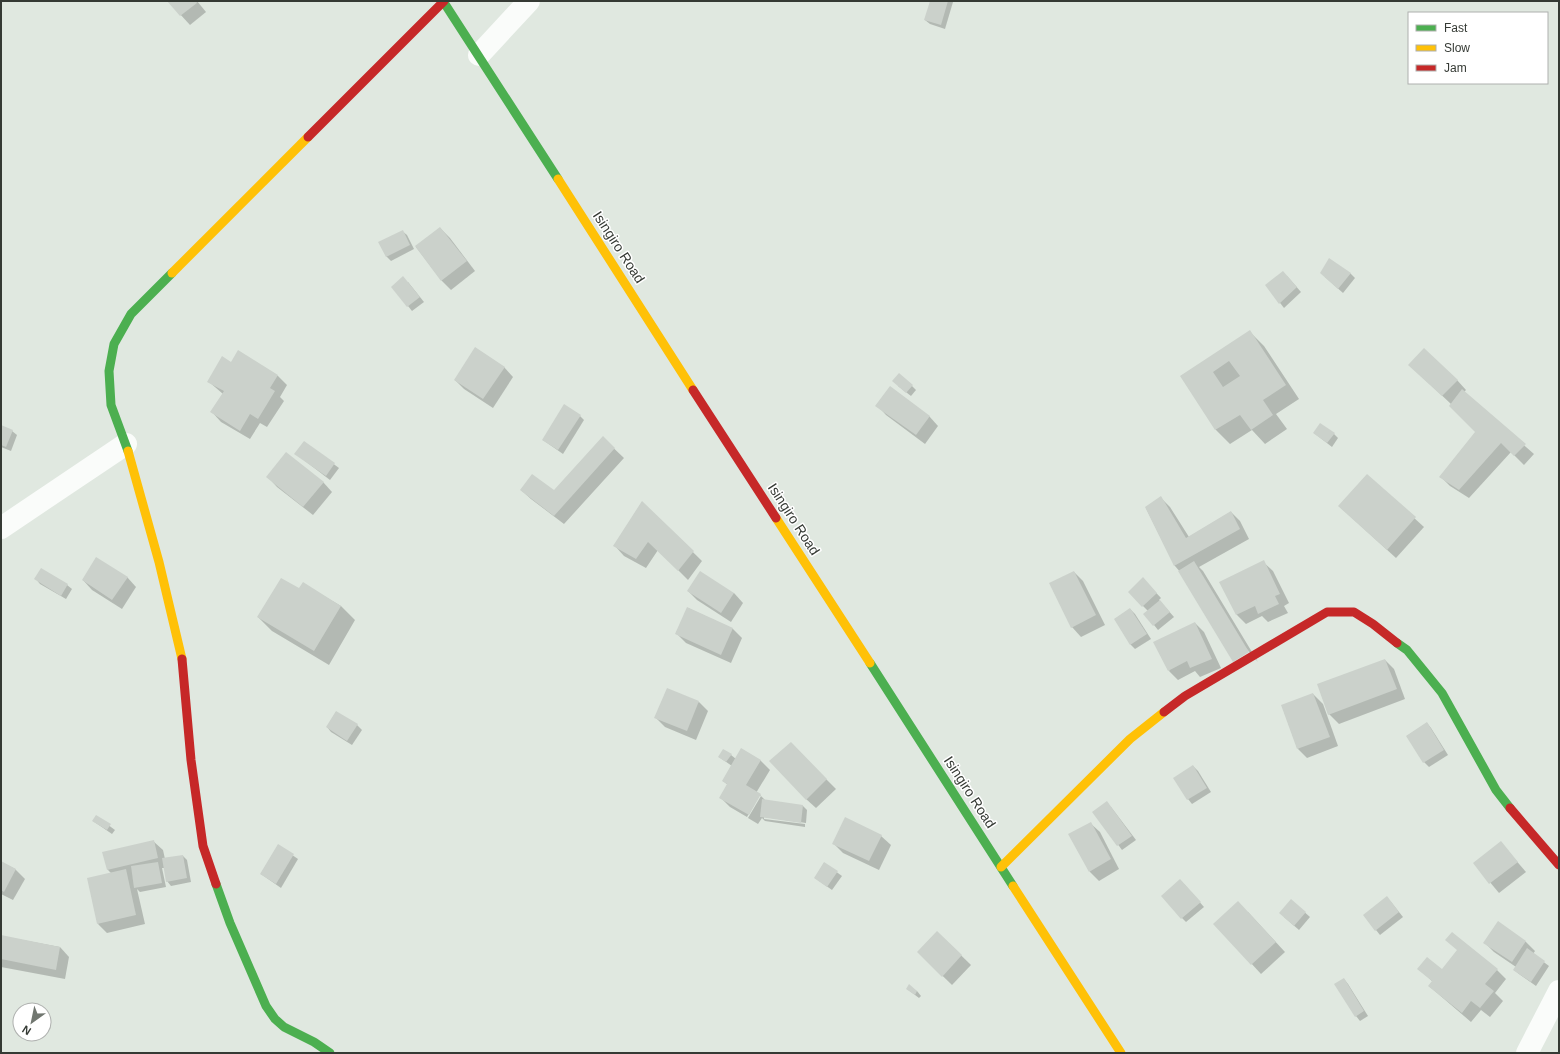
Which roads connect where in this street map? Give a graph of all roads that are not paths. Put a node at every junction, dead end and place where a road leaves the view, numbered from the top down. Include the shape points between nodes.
1 (444, 1) edge
2 (529, 1) edge
3 (479, 56) junction
4 (126, 444) junction
5 (1, 528) edge
6 (1559, 865) edge
7 (1001, 867) junction
8 (1559, 991) edge
9 (330, 1053) edge
10 (1121, 1053) edge
11 (1527, 1053) edge

1 - 3 street, Isingiro Road
1 - 4 street via 131,314 114,344 109,371 111,405
2 - 3 street
3 - 7 street, Isingiro Road
4 - 5 street
4 - 9 street via 159,562 182,664 191,760 203,846 230,923 266,1006 284,1027
6 - 7 street via 1496,790 1442,693 1407,650 1354,612 1327,612 1185,696 1130,739
7 - 10 street, Isingiro Road
8 - 11 street

